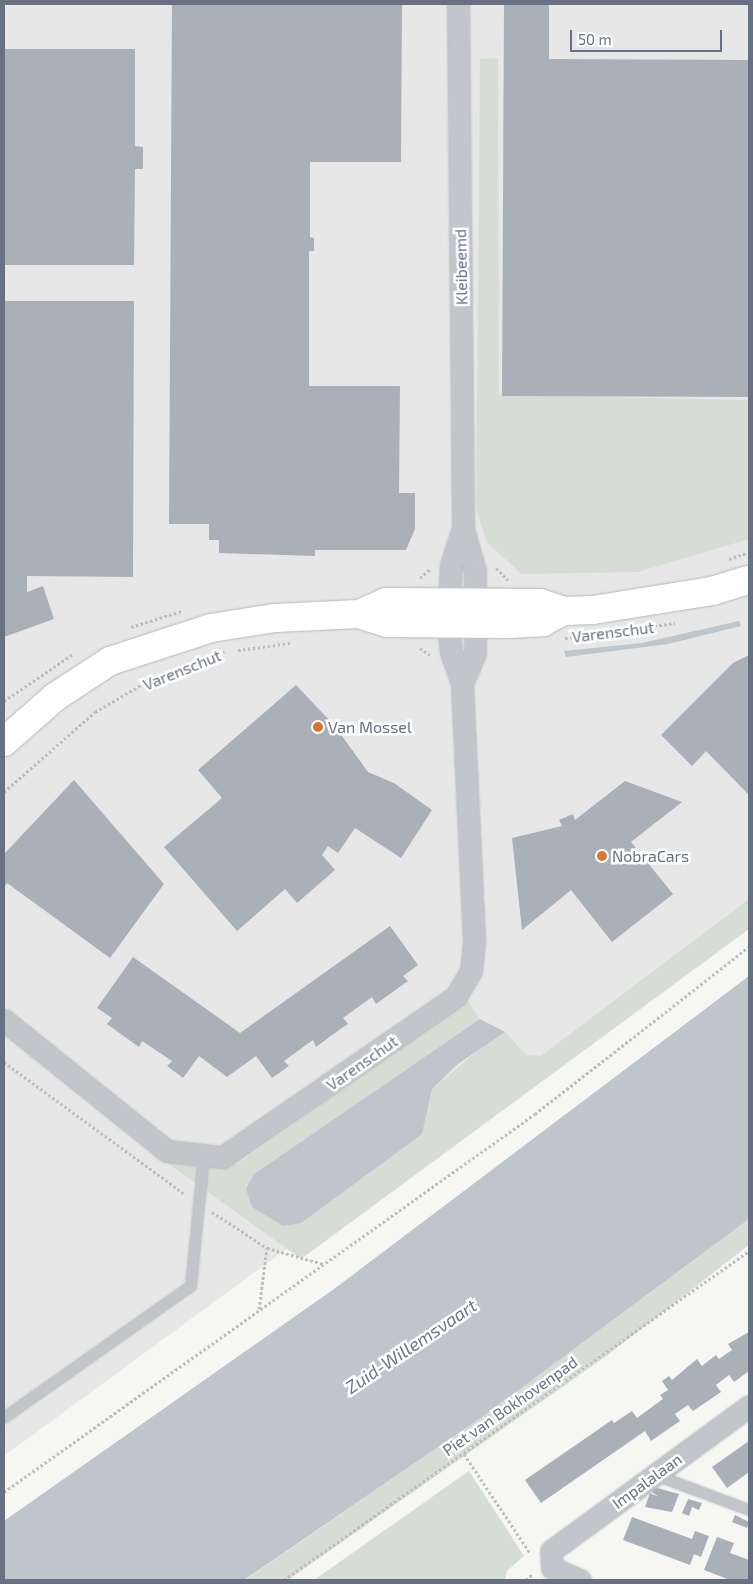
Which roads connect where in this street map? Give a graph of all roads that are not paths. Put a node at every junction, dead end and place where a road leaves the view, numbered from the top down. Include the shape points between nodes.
1 (458, 4) edge
2 (749, 580) edge
3 (461, 613) junction
4 (462, 683) junction
5 (4, 742) edge
6 (4, 1020) edge
7 (204, 1155) junction
8 (749, 1406) edge
9 (4, 1418) edge
10 (655, 1475) junction
11 (749, 1510) edge
12 (580, 1580) edge

1 - 3 street, Kleibeemd via 463,529 474,565
2 - 3 street, Varenschut via 653,602 564,611 543,622
3 - 4 street, Varenschut via 451,653
3 - 4 street, Varenschut via 475,653
3 - 5 street, Varenschut via 387,624 359,614 242,621 142,648 86,675
4 - 7 street, Varenschut via 474,940 471,971 456,996 245,1146 223,1157
6 - 7 street, Varenschut via 167,1150
7 - 9 lane via 191,1286
8 - 10 street, Impalalaan
10 - 11 lane
10 - 12 street, Impalalaan via 551,1551 549,1560 552,1568

